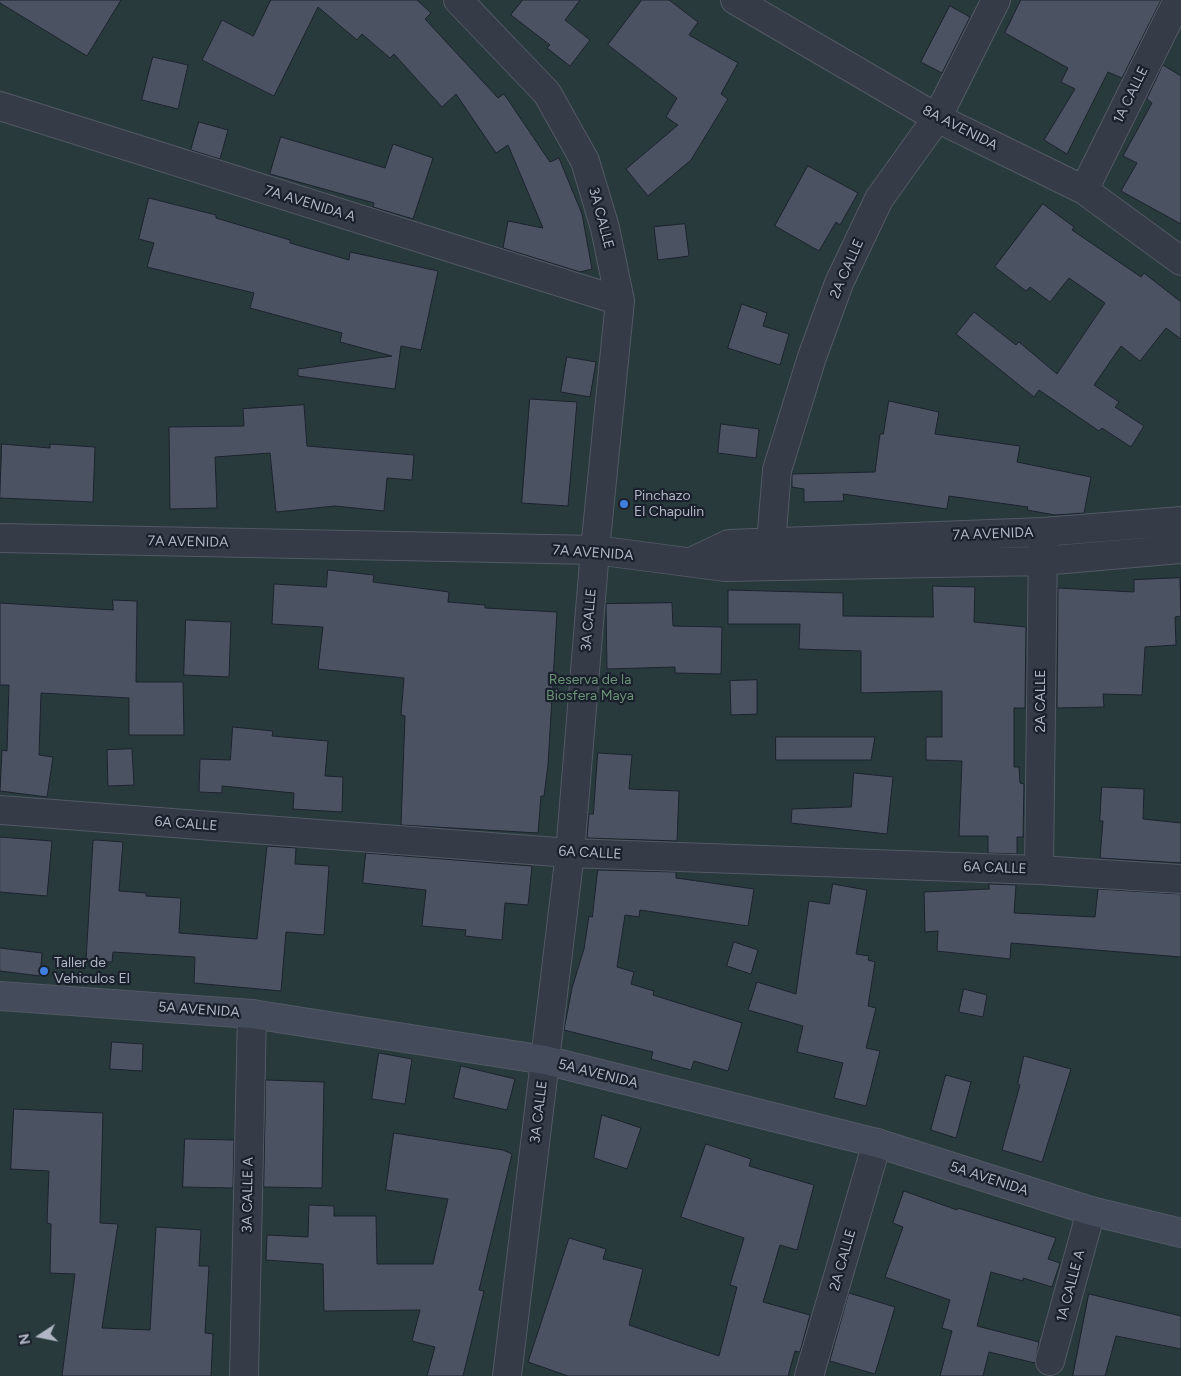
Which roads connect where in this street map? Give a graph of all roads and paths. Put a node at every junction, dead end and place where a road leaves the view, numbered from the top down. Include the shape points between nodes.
1 (735, 0) edge
2 (996, 0) edge
3 (1178, 0) edge
4 (464, 2) edge
5 (0, 106) edge
6 (937, 118) junction
7 (1084, 190) junction
8 (1181, 261) edge
9 (620, 301) junction
10 (1181, 521) edge
11 (1043, 532) junction
12 (0, 538) edge
13 (1181, 549) edge
14 (595, 550) junction
15 (772, 554) junction
16 (1042, 561) junction
17 (0, 810) edge
18 (570, 853) junction
19 (1039, 870) junction
20 (1181, 879) edge
21 (0, 996) edge
22 (252, 1014) junction
23 (546, 1060) junction
24 (876, 1143) junction
25 (1091, 1211) junction
26 (1181, 1233) edge
27 (1050, 1360) dead end
28 (244, 1376) edge
29 (507, 1376) edge
30 (809, 1376) edge

1 - 6 street, 8A AVENIDA
2 - 6 street, 2A CALLE
3 - 7 street, 1A CALLE
4 - 9 street, 3A CALLE via 547,94 586,161 605,228
5 - 9 street, 7A AVENIDA A
6 - 7 street, 8A AVENIDA
6 - 15 street, 2A CALLE via 878,199 839,283 812,357 778,470
7 - 8 street, 8A AVENIDA
9 - 14 street, 3A CALLE
10 - 11 street, 7A AVENIDA
11 - 15 street, 7A AVENIDA
11 - 16 street, 2A CALLE
12 - 14 street, 7A AVENIDA
13 - 16 street
14 - 15 street, 7A AVENIDA via 691,562 729,544
14 - 18 street, 3A CALLE
15 - 16 street
16 - 19 street, 2A CALLE
17 - 18 street, 6A CALLE
18 - 19 street, 6A CALLE
18 - 23 street, 3A CALLE
19 - 20 street, 6A CALLE
21 - 22 street, 5A AVENIDA
22 - 23 street, 5A AVENIDA
22 - 28 street, 3A CALLE A
23 - 24 street, 5A AVENIDA
23 - 29 street, 3A CALLE
24 - 25 street, 5A AVENIDA
24 - 30 street, 2A CALLE
25 - 26 street, 5A AVENIDA
25 - 27 street, 1A CALLE A

